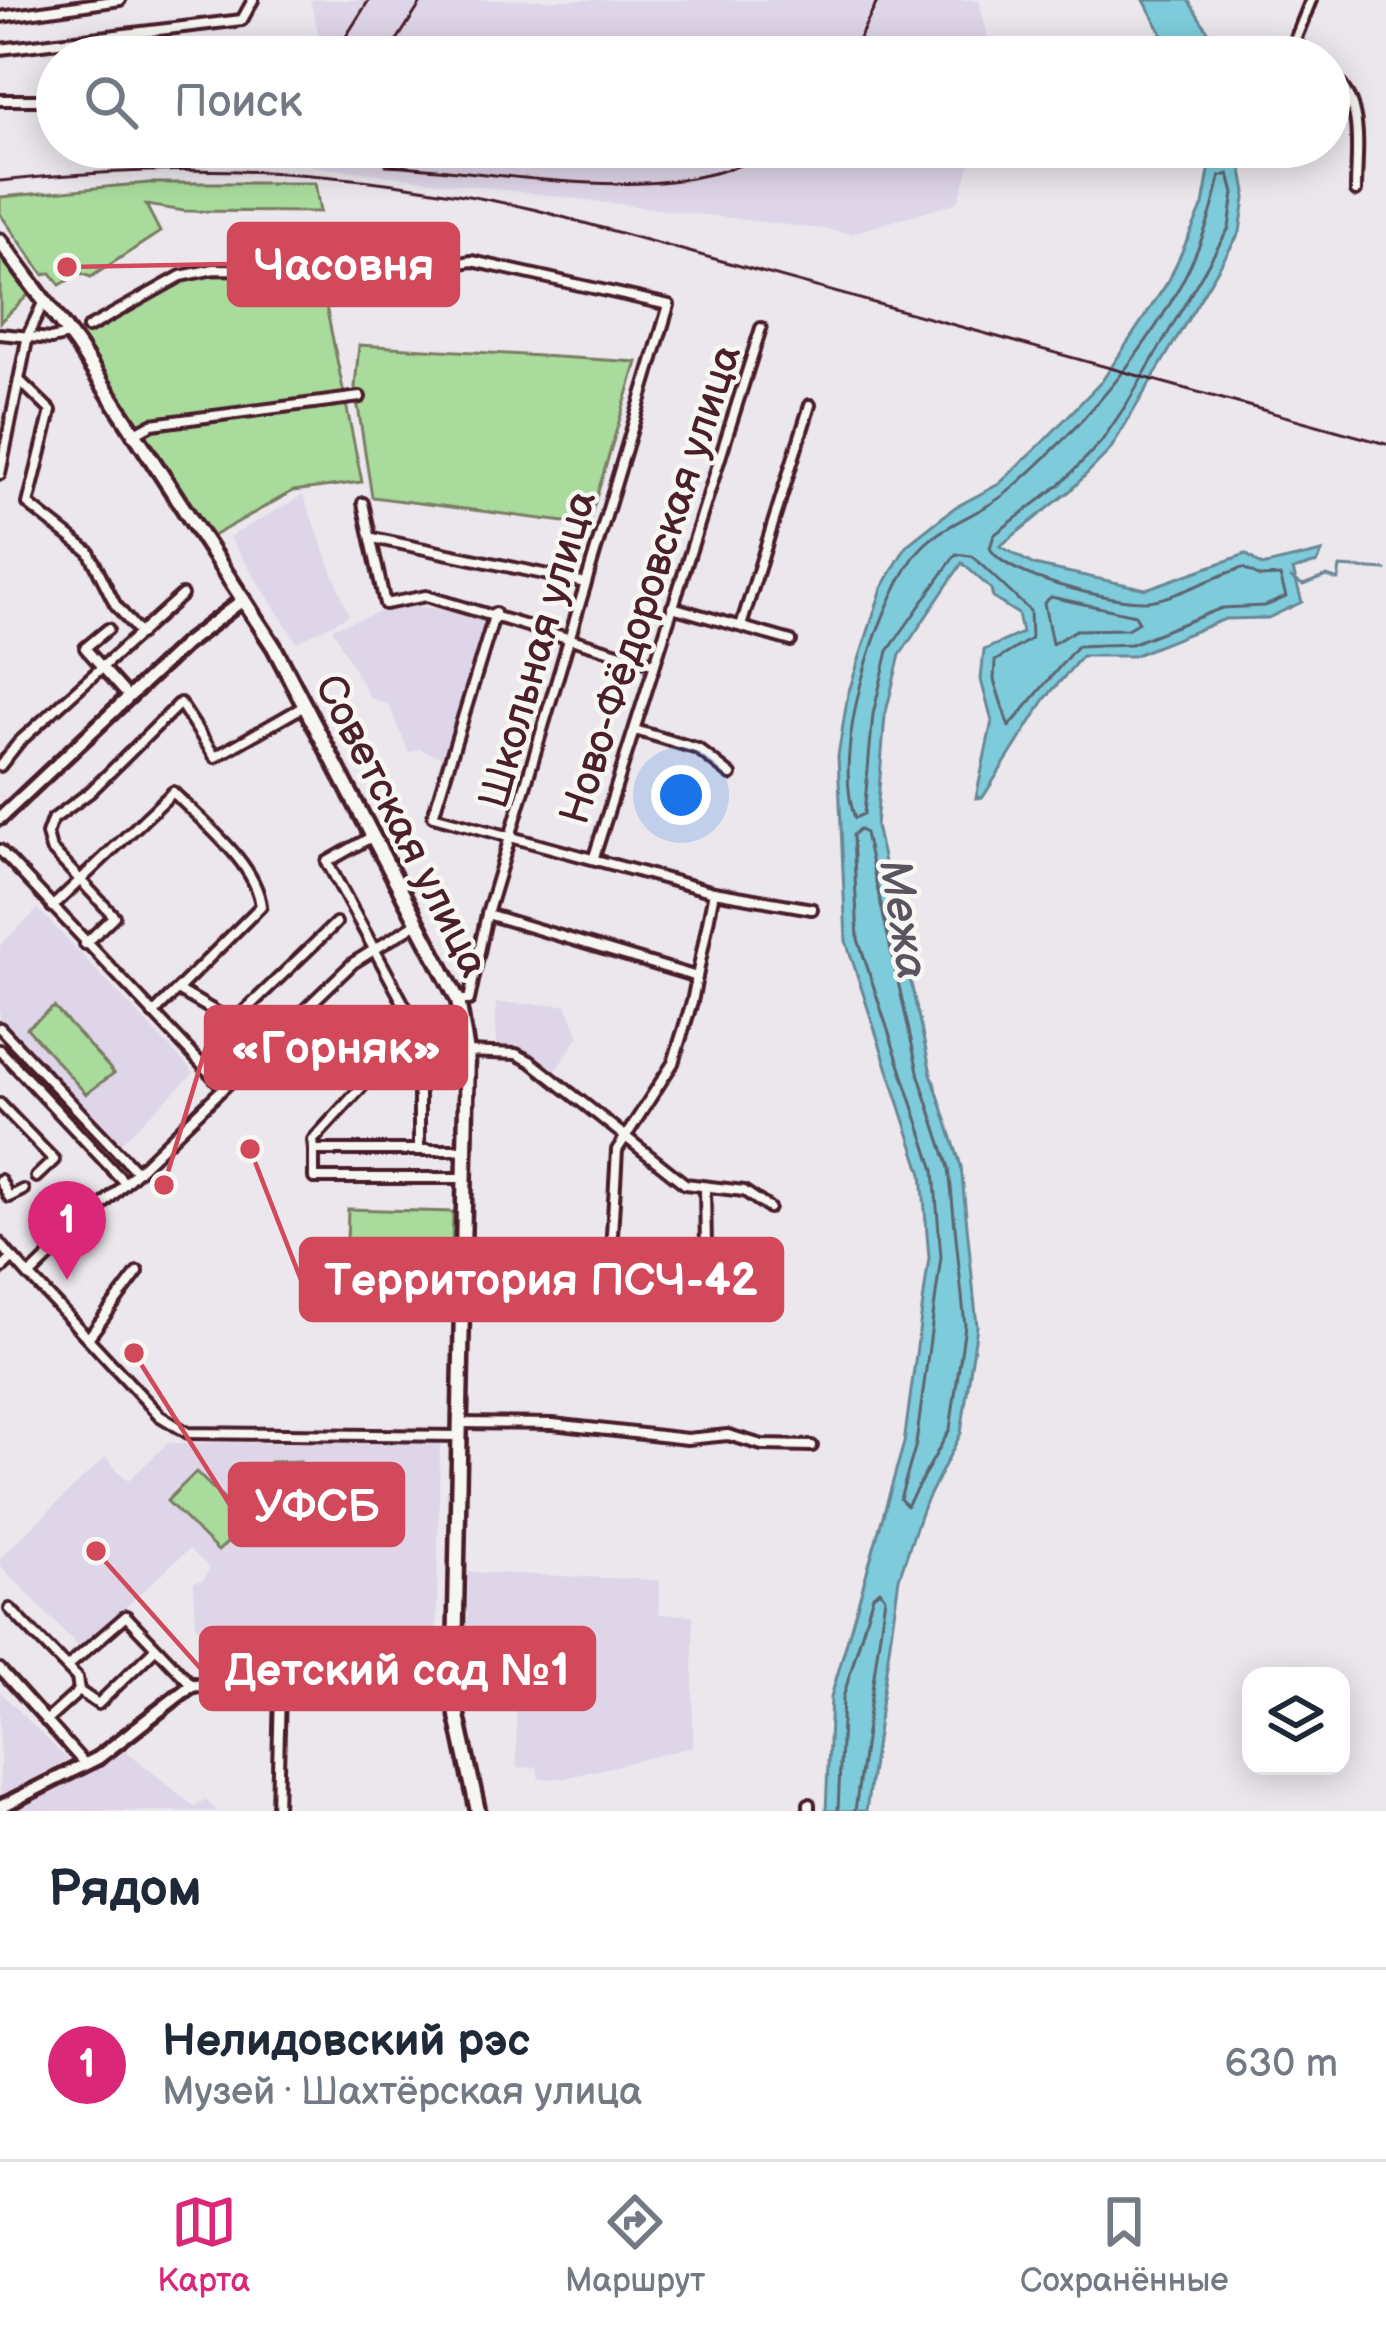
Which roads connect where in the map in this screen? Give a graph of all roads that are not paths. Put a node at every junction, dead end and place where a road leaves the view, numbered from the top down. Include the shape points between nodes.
1 (120, 0) edge
2 (253, 0) edge
3 (1311, 0) edge
4 (0, 17) edge
5 (108, 36) edge
6 (1297, 36) edge
7 (36, 45) edge
8 (0, 49) edge
9 (1350, 89) edge
10 (0, 100) edge
11 (36, 100) edge
12 (1356, 191) dead end
13 (0, 241) edge
14 (45, 299) junction
15 (88, 328) dead end
16 (761, 328) dead end
17 (0, 334) edge
18 (28, 335) junction
19 (70, 335) junction
20 (19, 380) junction
21 (360, 397) dead end
22 (810, 405) dead end
23 (132, 435) junction
24 (0, 474) edge
25 (363, 502) dead end
26 (374, 538) junction
27 (586, 583) junction
28 (182, 595) dead end
29 (244, 599) junction
30 (672, 607) junction
31 (495, 613) junction
32 (741, 626) junction
33 (108, 628) dead end
34 (140, 634) junction
35 (571, 638) junction
36 (791, 640) dead end
37 (655, 664) junction
38 (102, 668) junction
39 (128, 696) junction
40 (307, 705) junction
41 (634, 730) junction
42 (0, 766) edge
43 (731, 775) dead end
44 (0, 818) edge
45 (374, 835) junction
46 (513, 836) junction
47 (0, 850) edge
48 (594, 856) junction
49 (80, 880) junction
50 (714, 892) junction
51 (52, 907) junction
52 (812, 909) dead end
53 (487, 914) junction
54 (418, 922) junction
55 (336, 923) dead end
56 (85, 944) junction
57 (375, 946) junction
58 (697, 977) junction
59 (178, 989) junction
60 (458, 1000) junction
61 (153, 1014) junction
62 (463, 1020) junction
63 (0, 1028) edge
64 (419, 1032) junction
65 (0, 1050) edge
66 (467, 1052) junction
67 (419, 1080) junction
68 (223, 1087) junction
69 (0, 1104) edge
70 (624, 1137) junction
71 (314, 1150) junction
72 (419, 1150) junction
73 (465, 1150) junction
74 (137, 1172) junction
75 (35, 1177) dead end
76 (465, 1178) junction
77 (0, 1180) edge
78 (125, 1183) junction
79 (22, 1190) dead end
80 (705, 1190) junction
81 (769, 1208) dead end
82 (0, 1243) edge
83 (13, 1258) junction
84 (0, 1270) edge
85 (138, 1272) dead end
86 (29, 1276) junction
87 (608, 1302) dead end
88 (707, 1304) dead end
89 (89, 1337) junction
90 (459, 1430) junction
91 (812, 1446) dead end
92 (371, 1518) joint
93 (10, 1609) dead end
94 (156, 1648) junction
95 (454, 1664) junction
96 (67, 1667) junction
97 (0, 1670) edge
98 (192, 1685) junction
99 (280, 1689) junction
100 (79, 1691) junction
101 (46, 1721) junction
102 (85, 1764) junction
103 (0, 1807) edge
104 (277, 1811) edge
105 (478, 1811) edge

1 - 4 street
2 - 5 street via 242,20
3 - 6 street
7 - 8 street
9 - 12 street
10 - 11 street
13 - 14 main road, Советская улица
14 - 18 street
14 - 19 main road, Советская улица
15 - 27 street, Школьная улица via 181,276 214,269 406,272 472,261 669,305
16 - 30 street, Ново-Фёдоровская улица
17 - 18 street
18 - 19 street
18 - 20 street
19 - 23 main road, Советская улица
20 - 24 street
20 - 34 street via 51,411 28,503 89,552
21 - 23 street via 152,424
22 - 32 street
23 - 29 main road, Советская улица
25 - 26 street
26 - 27 street
26 - 31 street via 386,604 426,596
27 - 35 street, Школьная улица
28 - 34 street
29 - 39 street
29 - 40 main road, Советская улица
30 - 32 street
30 - 37 street, Ново-Фёдоровская улица
31 - 35 street
31 - 46 street via 434,816
32 - 36 street
33 - 38 street via 85,648
34 - 38 street
35 - 37 street
35 - 46 street, Школьная улица
37 - 41 street, Ново-Фёдоровская улица
38 - 39 street
38 - 42 street
39 - 44 street
40 - 45 main road, Советская улица
40 - 49 street via 215,757 180,703 48,825 51,849
41 - 43 street via 698,748
41 - 48 street, Ново-Фёдоровская улица
45 - 54 main road, Советская улица
45 - 57 street via 327,862
46 - 48 street
46 - 53 street, Школьная улица
47 - 51 street
48 - 50 street
49 - 51 street
49 - 56 street via 115,916
49 - 59 street via 173,792 231,853 259,889 261,906
50 - 52 street
50 - 58 street
51 - 56 street
53 - 58 street
53 - 60 street, Школьная улица via 469,1000
54 - 57 street
54 - 60 main road, Советская улица
55 - 59 street via 232,1022
56 - 61 street
57 - 64 street
57 - 68 street
58 - 70 street via 673,1063
59 - 61 street
60 - 62 main road, Советская улица
61 - 68 street
62 - 64 street
62 - 66 main road, Советская улица
63 - 74 street
64 - 67 street
65 - 78 street
66 - 70 street via 530,1061
66 - 73 main road, Советская улица
67 - 71 street via 368,1080 314,1140
67 - 72 street
68 - 74 street
69 - 75 street via 54,1160
70 - 80 street
70 - 87 street via 613,1174
71 - 72 street
71 - 76 street via 314,1178
72 - 73 street
73 - 76 main road, Советская улица
74 - 78 street
76 - 90 main road, Советская улица
77 - 79 street via 9,1197
78 - 86 street
80 - 81 street via 744,1191
80 - 88 street
82 - 83 street
83 - 84 street
83 - 86 street
85 - 89 street
86 - 89 street
89 - 90 street via 160,1416 188,1433
90 - 91 street via 553,1424
90 - 95 main road, Советская улица
92 - 92 street via 335,1518 335,1494 370,1493
93 - 96 street
94 - 96 street via 126,1616
94 - 98 street
94 - 100 street via 98,1703
95 - 99 street
95 - 105 main road, Советская улица
96 - 100 street
97 - 101 street
98 - 99 street
98 - 102 street
99 - 104 street
100 - 101 street
101 - 102 street
102 - 103 street

